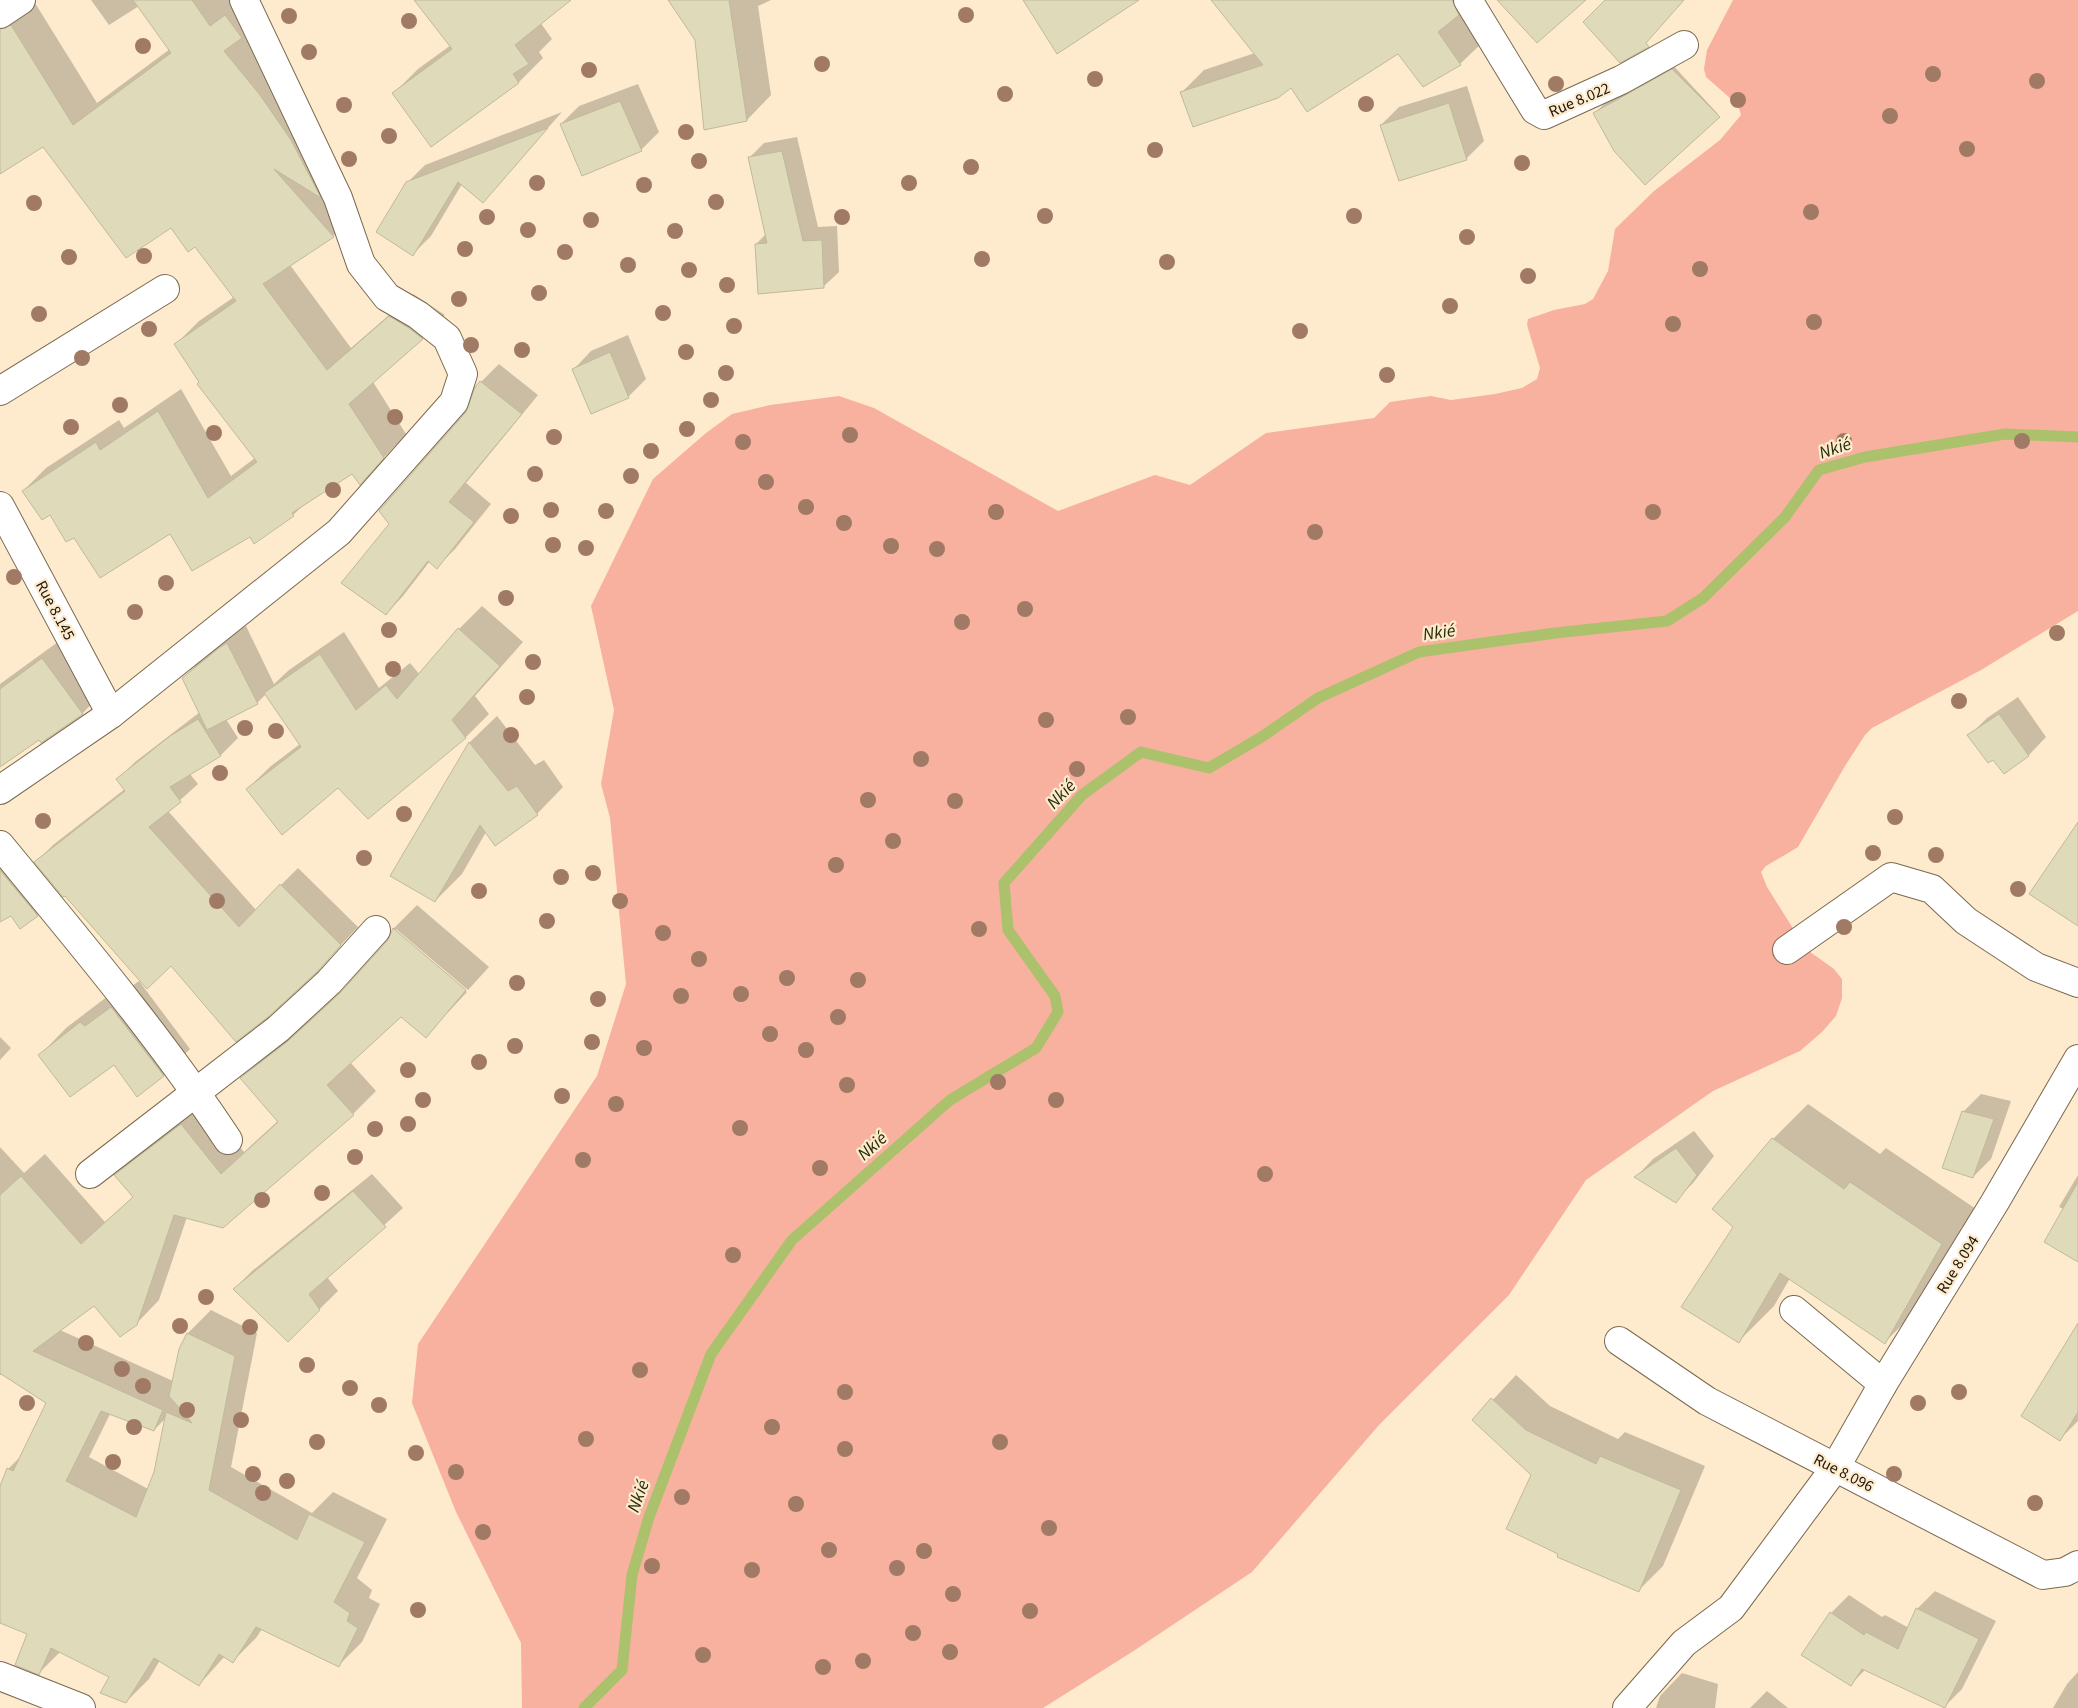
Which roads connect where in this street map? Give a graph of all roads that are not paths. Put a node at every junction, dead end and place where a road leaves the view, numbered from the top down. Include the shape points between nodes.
1 (22, 0) edge
2 (244, 0) edge
3 (1468, 0) edge
4 (0, 14) edge
5 (1684, 45) dead end
6 (165, 289) dead end
7 (0, 391) edge
8 (0, 506) edge
9 (111, 714) junction
10 (0, 790) edge
11 (0, 845) edge
12 (376, 930) dead end
13 (1787, 950) dead end
14 (2078, 983) edge
15 (2078, 1060) edge
16 (196, 1092) junction
17 (228, 1140) dead end
18 (90, 1174) dead end
19 (1794, 1310) dead end
20 (1618, 1341) dead end
21 (1883, 1384) junction
22 (1835, 1468) junction
23 (2078, 1565) edge
24 (0, 1676) edge
25 (81, 1708) edge
26 (1627, 1708) edge

1 - 4 street
2 - 9 street via 338,198 361,264 388,297 447,338 463,374 454,402 339,532
3 - 5 street, Rue 8.022 via 1535,110 1544,115 1621,80
6 - 7 street
8 - 9 street, Rue 8.145
9 - 10 street
11 - 16 street
12 - 16 street via 278,1029
13 - 14 street via 1891,877 1932,889 1966,921 2036,967
15 - 21 street, Rue 8.094
16 - 17 street
16 - 18 street
19 - 21 street
20 - 22 street, Rue 8.096 via 1707,1401
21 - 22 street, Rue 8.094
22 - 23 street, Rue 8.096 via 2043,1575 2065,1572
22 - 26 street, Rue 8.094 via 1731,1608 1684,1643
24 - 25 street

